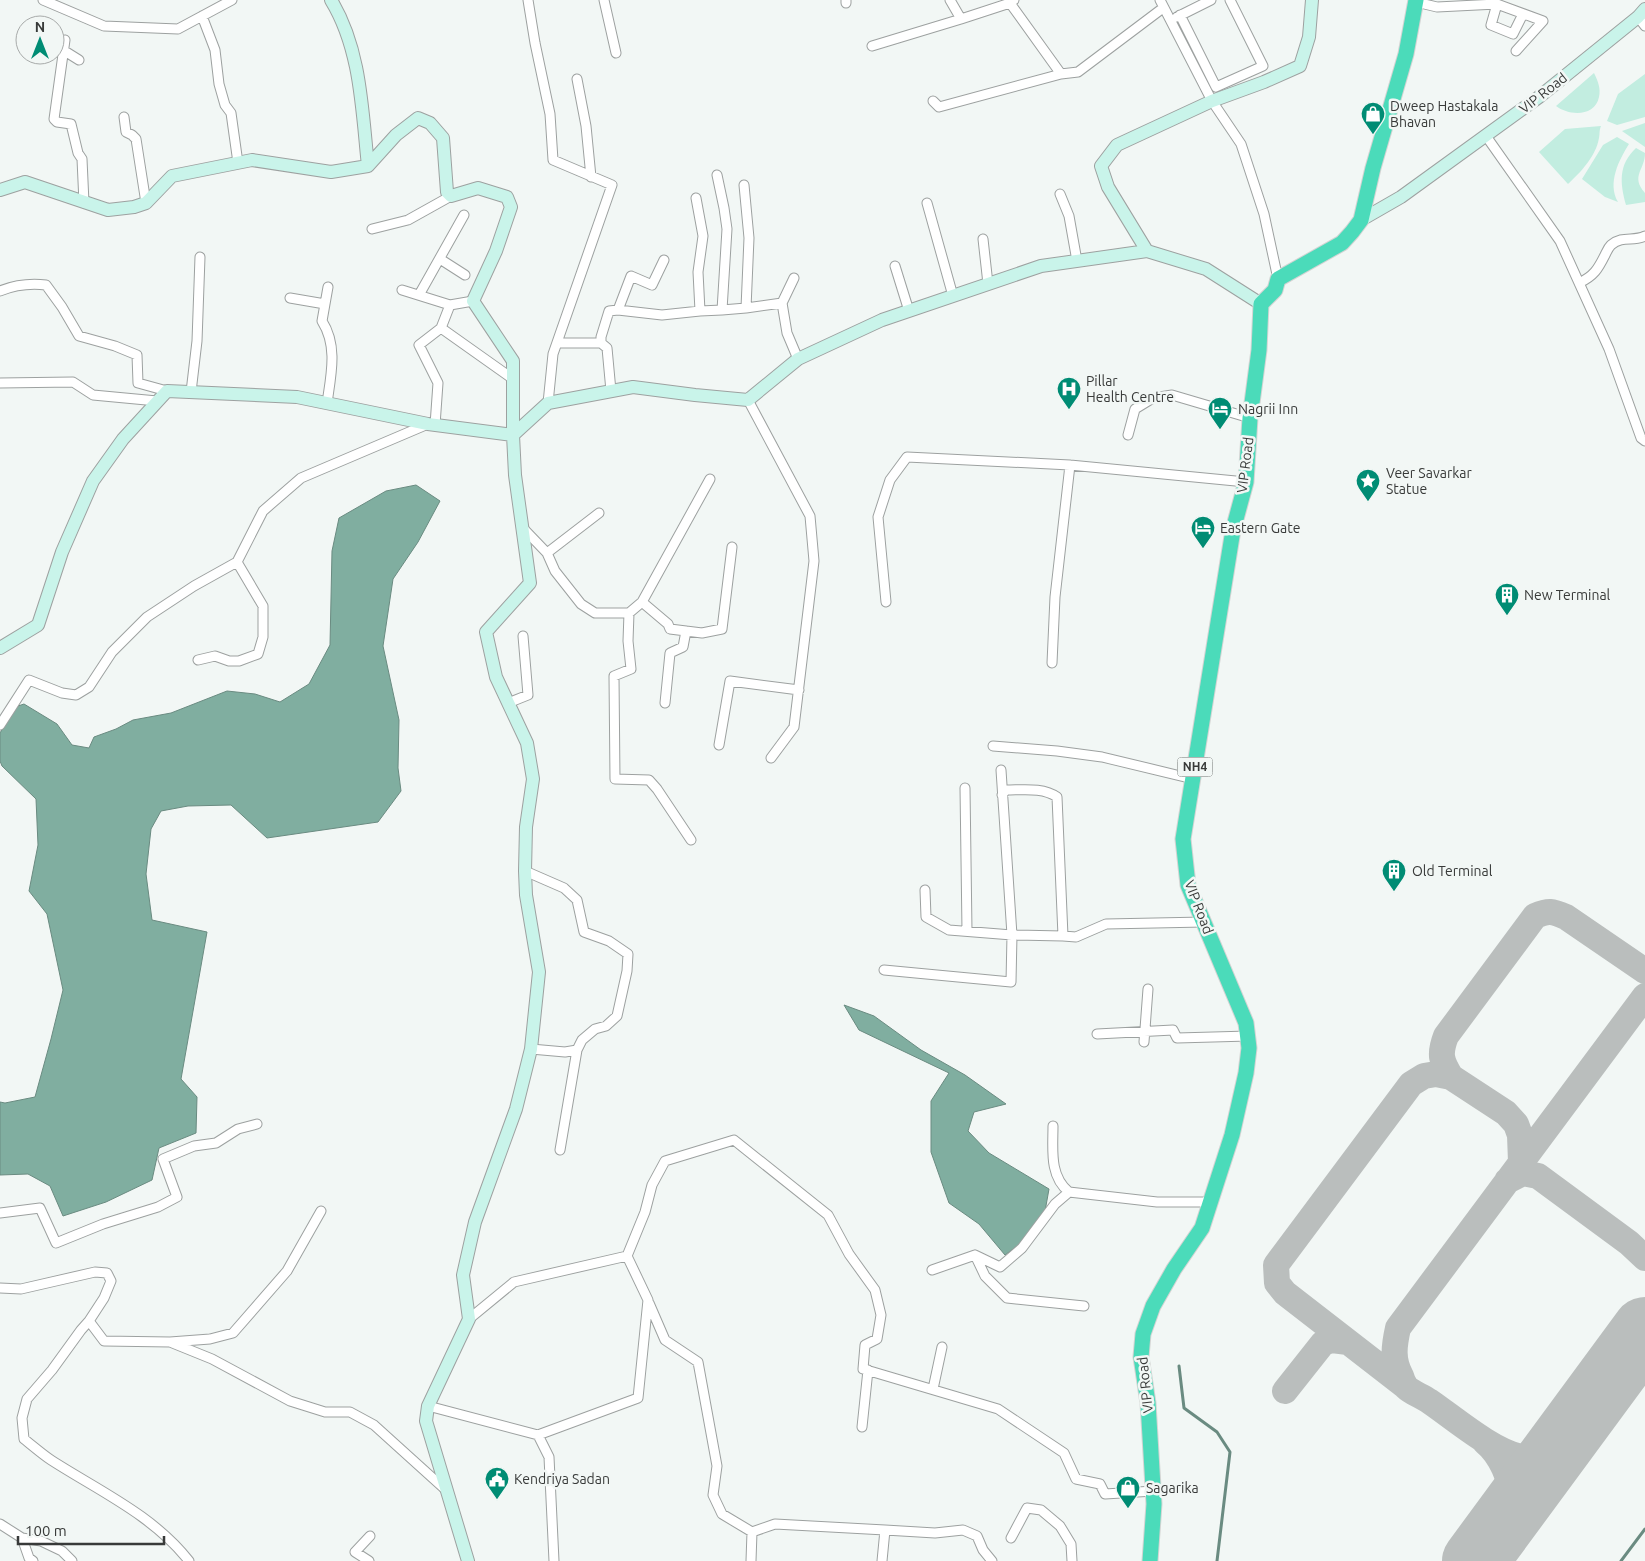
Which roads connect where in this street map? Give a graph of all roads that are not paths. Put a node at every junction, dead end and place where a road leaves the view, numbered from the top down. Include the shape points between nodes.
1 (44, 0) edge
2 (232, 0) edge
3 (331, 0) edge
4 (528, 0) edge
5 (604, 0) edge
6 (950, 0) edge
7 (1211, 0) edge
8 (1230, 0) edge
9 (1312, 0) edge
10 (1416, 1) edge
11 (1012, 2) edge
12 (1161, 4) edge
13 (1497, 4) junction
14 (1523, 14) junction
15 (1180, 15) junction
16 (202, 16) junction
17 (1643, 17) edge
18 (961, 19) junction
19 (1170, 21) junction
20 (872, 46) dead end
21 (65, 51) edge
22 (1516, 51) dead end
23 (616, 53) dead end
24 (79, 60) dead end
25 (61, 65) edge
26 (1061, 74) junction
27 (577, 79) dead end
28 (934, 101) dead end
29 (1212, 102) junction
30 (124, 117) dead end
31 (1486, 136) junction
32 (238, 163) junction
33 (368, 166) junction
34 (716, 175) dead end
35 (591, 177) junction
36 (744, 185) dead end
37 (0, 190) edge
38 (1060, 194) dead end
39 (451, 196) junction
40 (696, 198) dead end
41 (84, 203) junction
42 (146, 203) junction
43 (927, 204) dead end
44 (464, 215) dead end
45 (1361, 220) junction
46 (372, 229) dead end
47 (1645, 236) edge
48 (982, 239) dead end
49 (1147, 251) junction
50 (200, 257) dead end
51 (440, 259) junction
52 (664, 260) dead end
53 (1078, 261) junction
54 (895, 266) dead end
55 (465, 276) dead end
56 (794, 278) dead end
57 (1278, 279) junction
58 (1579, 283) junction
59 (988, 284) junction
60 (328, 288) dead end
61 (402, 290) dead end
62 (0, 291) edge
63 (419, 295) junction
64 (953, 296) junction
65 (290, 298) dead end
66 (473, 301) junction
67 (782, 303) junction
68 (325, 304) junction
69 (1261, 304) junction
70 (450, 305) junction
71 (746, 308) junction
72 (618, 310) junction
73 (722, 310) junction
74 (909, 311) junction
75 (700, 312) junction
76 (441, 328) junction
77 (557, 343) junction
78 (601, 343) junction
79 (798, 359) junction
80 (513, 379) junction
81 (0, 382) edge
82 (167, 391) junction
83 (611, 391) junction
84 (191, 392) junction
85 (748, 400) junction
86 (157, 401) junction
87 (327, 403) junction
88 (548, 403) junction
89 (1250, 418) junction
90 (432, 424) junction
91 (513, 435) junction
92 (1128, 435) dead end
93 (1645, 441) edge
94 (1070, 465) junction
95 (710, 479) dead end
96 (1246, 482) junction
97 (599, 513) dead end
98 (522, 527) junction
99 (732, 546) dead end
100 (547, 553) junction
101 (237, 562) junction
102 (642, 602) junction
103 (886, 602) dead end
104 (629, 613) junction
105 (686, 631) junction
106 (523, 636) dead end
107 (0, 648) edge
108 (198, 660) dead end
109 (1052, 663) dead end
110 (799, 690) junction
111 (508, 703) junction
112 (665, 703) dead end
113 (0, 726) edge
114 (719, 745) dead end
115 (993, 746) dead end
116 (771, 758) dead end
117 (1001, 770) dead end
118 (1193, 779) junction
119 (965, 788) dead end
120 (1002, 795) junction
121 (691, 840) dead end
122 (525, 870) junction
123 (925, 890) dead end
124 (1204, 922) junction
125 (967, 932) junction
126 (1012, 935) junction
127 (1063, 936) junction
128 (884, 970) dead end
129 (1148, 989) dead end
130 (1145, 1032) junction
131 (1097, 1034) dead end
132 (1249, 1036) junction
133 (1144, 1042) dead end
134 (531, 1048) junction
135 (577, 1050) junction
136 (257, 1124) dead end
137 (1054, 1126) dead end
138 (560, 1150) dead end
139 (1069, 1192) junction
140 (1209, 1202) junction
141 (322, 1212) dead end
142 (0, 1213) edge
143 (975, 1255) junction
144 (627, 1256) junction
145 (932, 1270) dead end
146 (0, 1288) edge
147 (648, 1300) junction
148 (1084, 1306) dead end
149 (469, 1319) junction
150 (89, 1321) junction
151 (170, 1342) junction
152 (942, 1347) dead end
153 (868, 1370) junction
154 (933, 1389) junction
155 (428, 1406) junction
156 (862, 1427) dead end
157 (538, 1435) junction
158 (1154, 1490) junction
159 (447, 1491) junction
160 (0, 1524) edge
161 (885, 1530) junction
162 (752, 1532) junction
163 (370, 1536) dead end
164 (22, 1538) junction
165 (1011, 1538) dead end
166 (32, 1561) edge
167 (72, 1561) edge
168 (190, 1561) edge
169 (369, 1561) edge
170 (468, 1561) edge
171 (554, 1561) edge
172 (751, 1561) edge
173 (882, 1561) edge
174 (992, 1561) edge
175 (1072, 1561) edge
176 (1150, 1561) edge

1 - 16 street via 104,26 178,29
2 - 16 street
3 - 33 street via 342,18 357,72
4 - 35 street via 550,114 553,160
5 - 23 street
6 - 18 street
7 - 15 street
8 - 15 street via 1263,66 1216,87
9 - 29 street via 1309,38 1300,66
10 - 13 street via 1437,7
10 - 45 highway, VIP Road via 1406,54
11 - 18 street
11 - 26 street
12 - 19 street
12 - 26 street via 1078,72
13 - 14 street
13 - 14 street via 1491,25 1513,34
14 - 22 street via 1543,21
15 - 19 street
16 - 32 street via 215,50 225,105 232,113
17 - 31 street, VIP Road
18 - 20 street
19 - 29 street
21 - 24 street
25 - 41 street via 54,119 71,124 82,159
26 - 28 street via 939,108
27 - 35 street
29 - 49 street via 1117,145 1101,166 1108,187
29 - 57 street via 1241,144 1264,214
30 - 42 street via 126,132 136,139
31 - 45 street, VIP Road via 1401,197
31 - 58 street via 1560,241
32 - 33 street via 252,160 331,172
32 - 42 street via 172,176
33 - 39 street via 396,135 418,118 430,123 443,138 447,192
34 - 73 street via 727,229
35 - 77 street via 612,185
36 - 71 street via 749,238
37 - 41 street via 25,182
38 - 53 street via 1069,216
39 - 46 street via 408,220
39 - 66 street via 478,188 507,197 511,207 496,251
40 - 75 street via 703,236 698,272
41 - 42 street via 108,210
43 - 64 street
44 - 51 street
45 - 57 highway, VIP Road via 1342,242
47 - 58 street via 1621,239 1610,246 1597,270
48 - 59 street
49 - 53 street
49 - 69 street via 1206,269
50 - 84 street via 197,341
51 - 55 street
51 - 63 street
52 - 72 street via 652,285 631,276
53 - 59 street via 1042,266
54 - 74 street
56 - 67 street
57 - 69 highway, VIP Road via 1275,290
58 - 93 street
59 - 64 street
60 - 68 street
61 - 63 street
62 - 82 street via 35,283 46,285 79,336 137,355 138,383
63 - 70 street
64 - 74 street
65 - 68 street
66 - 70 street
66 - 80 street via 513,361
67 - 71 street
67 - 79 street via 787,333
68 - 87 street via 322,321 328,330 333,359
69 - 89 highway, VIP Road / NH4
70 - 76 street
71 - 73 street
72 - 75 street via 662,315
72 - 78 street via 609,311
73 - 75 street
74 - 79 street
76 - 80 street
76 - 90 street via 419,345 438,383
77 - 78 street
77 - 88 street
78 - 83 street via 607,348
79 - 85 street
80 - 91 street
81 - 86 street via 73,382 93,396
82 - 84 street
82 - 86 street
83 - 85 street via 634,386
83 - 88 street
84 - 87 street via 297,397
85 - 110 street via 810,516 814,562
86 - 107 street via 123,439 93,481 62,552 38,624
87 - 90 street
88 - 91 street
89 - 92 street via 1172,395 1152,398 1135,409
89 - 96 highway, VIP Road / NH4
90 - 91 street
90 - 101 street via 300,478 263,511
91 - 98 street
94 - 96 street
94 - 103 street via 907,457 890,480 878,517
94 - 109 street via 1055,597
95 - 102 street
96 - 118 highway, VIP Road / NH4 via 1233,530
97 - 100 street
98 - 100 street
98 - 111 street via 530,582 486,632 496,677
99 - 105 street via 722,629 702,633
100 - 104 street via 555,571 581,604 595,612
101 - 108 street via 263,606 263,636 258,654 239,661 215,656
101 - 113 street via 147,617 112,652 89,687 76,695 30,680
102 - 104 street
102 - 105 street via 670,629
104 - 121 street via 631,669 614,676 615,779 649,780
105 - 112 street via 683,647 670,653
106 - 111 street via 528,695
110 - 114 street via 730,681
110 - 116 street via 794,726
111 - 122 street via 527,743 533,779 526,827
115 - 118 street via 1102,756
117 - 120 street
118 - 124 highway, VIP Road / NH4 via 1183,839 1188,885
119 - 125 street
120 - 126 street
120 - 127 street via 1006,790 1034,790 1049,792 1056,797
122 - 134 street via 538,972
122 - 135 street via 564,888 577,900 584,932 609,941 628,954 617,1016 582,1040
123 - 125 street via 926,917 949,930
124 - 127 street via 1106,924 1076,937
124 - 132 highway, VIP Road / NH4
125 - 126 street
126 - 127 street
126 - 128 street via 1011,982
129 - 130 street
130 - 131 street
130 - 132 street via 1172,1030 1177,1038
130 - 133 street
132 - 140 highway, VIP Road / NH4 via 1246,1073 1232,1135
134 - 135 street via 565,1052
134 - 149 street via 516,1109 475,1222 463,1275
135 - 138 street
136 - 142 street via 238,1129 216,1143 194,1146 163,1159 177,1197 158,1207 56,1243 40,1208
137 - 139 street via 1053,1166 1061,1186
139 - 140 street via 1156,1202
139 - 143 street via 1055,1204 1022,1248 1000,1267
140 - 158 highway, VIP Road / NH4 via 1202,1228 1153,1306 1143,1334 1141,1357
141 - 151 street via 287,1271 233,1333 210,1339
143 - 145 street
143 - 148 street via 985,1276 1007,1298
144 - 147 street
144 - 149 street via 514,1282
144 - 153 street via 652,1185 665,1161 734,1140 828,1215 849,1254 875,1290 881,1315 877,1339 864,1345 863,1369
146 - 150 street via 21,1289 95,1272 107,1273 112,1280
147 - 157 street via 638,1398
147 - 162 street via 665,1340 698,1362 717,1466 713,1495 722,1514
149 - 155 street
150 - 151 street via 104,1341
150 - 168 street via 27,1399 22,1418 24,1439 49,1459 149,1521
151 - 159 street via 212,1359 290,1400 325,1412 350,1412 374,1425
152 - 154 street
153 - 154 street
153 - 156 street
154 - 158 street via 998,1409 1064,1453 1076,1479 1100,1484 1105,1494
155 - 157 street
155 - 159 street via 426,1421
157 - 171 street via 549,1457
158 - 176 highway, VIP Road / NH4
159 - 170 street
160 - 164 street
161 - 162 street via 775,1524
161 - 173 street
161 - 174 street via 935,1533 963,1530 977,1536 982,1550
162 - 172 street
163 - 169 street via 354,1552
164 - 166 street
164 - 167 street via 41,1541 62,1551
165 - 175 street via 1027,1508 1041,1510 1060,1526 1071,1544

